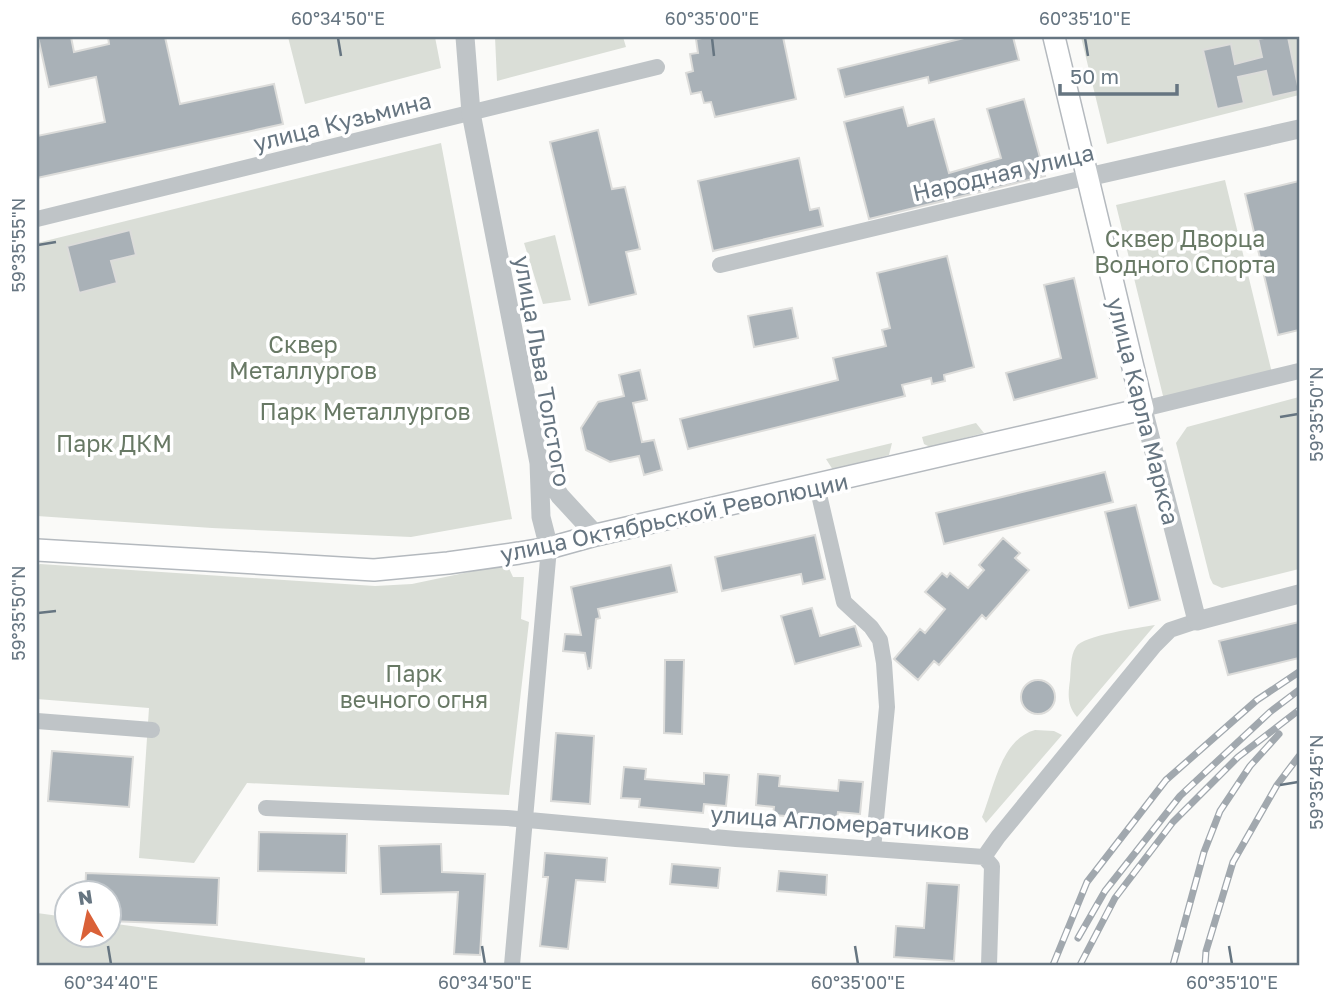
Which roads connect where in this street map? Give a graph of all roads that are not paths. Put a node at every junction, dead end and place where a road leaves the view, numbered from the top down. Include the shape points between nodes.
1 (465, 37) edge
2 (1054, 37) edge
3 (657, 67) dead end
4 (471, 113) junction
5 (1299, 129) edge
6 (1088, 177) junction
7 (37, 219) edge
8 (720, 265) dead end
9 (1299, 370) edge
10 (1143, 409) junction
11 (539, 463) junction
12 (817, 486) junction
13 (596, 535) junction
14 (549, 548) junction
15 (37, 551) edge
16 (1299, 594) edge
17 (1197, 621) junction
18 (37, 721) edge
19 (152, 730) dead end
20 (266, 808) dead end
21 (524, 819) junction
22 (873, 849) junction
23 (984, 857) junction
24 (512, 965) edge
25 (989, 965) edge

1 - 4 street, улица Льва Толстого
2 - 6 main road, улица Карла Маркса
3 - 4 street, улица Кузьмина
4 - 7 street, улица Кузьмина
4 - 11 street, улица Льва Толстого
5 - 6 street, Народная улица
6 - 8 street, Народная улица
6 - 10 main road, улица Карла Маркса
9 - 10 street, улица Октябрьской Революции
10 - 12 main road, улица Октябрьской Революции
10 - 17 street, улица Карла Маркса
11 - 13 street via 560,496
11 - 14 street, улица Льва Толстого via 541,517
12 - 13 main road, улица Октябрьской Революции
12 - 22 street via 844,602 880,640 884,663 887,707
13 - 14 main road, улица Октябрьской Революции
14 - 15 main road, улица Октябрьской Революции via 448,564 374,569
14 - 21 street, улица Льва Толстого
16 - 17 street, улица Агломератчиков
17 - 23 street, улица Агломератчиков via 1170,630 1155,645
18 - 19 street
20 - 21 street, улица Агломератчиков
21 - 22 street, улица Агломератчиков
21 - 24 street, улица Льва Толстого
22 - 23 street, улица Агломератчиков
23 - 25 street via 992,866

